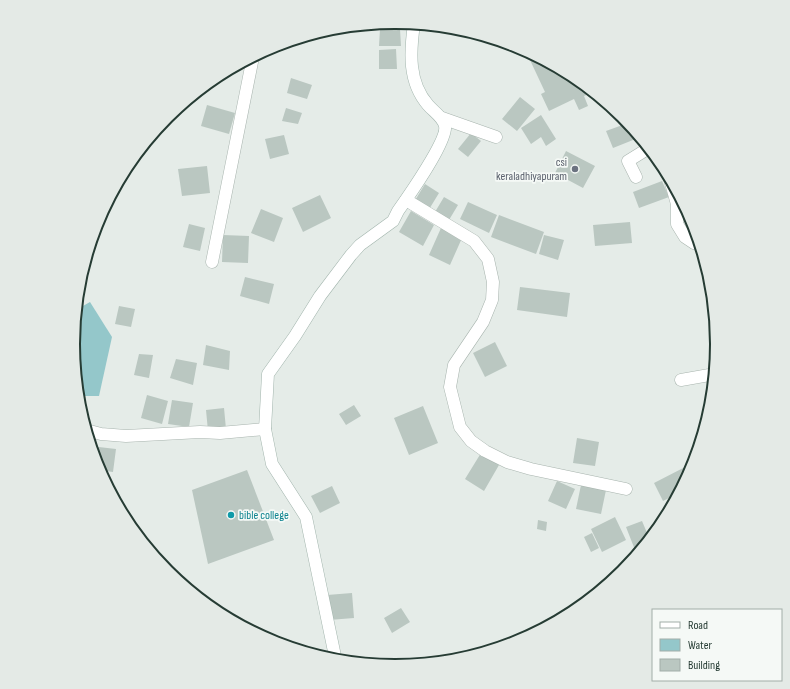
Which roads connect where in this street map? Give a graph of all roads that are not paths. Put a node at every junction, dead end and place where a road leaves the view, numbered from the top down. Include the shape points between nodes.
1 (413, 30) edge
2 (252, 64) edge
3 (442, 118) junction
4 (496, 137) dead end
5 (644, 151) edge
6 (636, 178) dead end
7 (406, 200) junction
8 (677, 202) edge
9 (694, 243) edge
10 (212, 262) dead end
11 (709, 375) edge
12 (682, 380) dead end
13 (265, 429) junction
14 (92, 432) edge
15 (626, 489) dead end
16 (335, 654) edge

1 - 3 street via 412,72 416,88
2 - 10 street
3 - 4 street
3 - 7 street via 445,132 440,144
5 - 6 street via 628,161
7 - 13 street via 393,221 350,255 268,374
7 - 15 street via 474,241 488,259 493,282 492,300 484,322 454,365 450,386 460,427 471,441 507,462
8 - 9 street via 677,224 685,237
11 - 12 street
13 - 14 street via 126,436
13 - 16 street via 272,464 306,517

